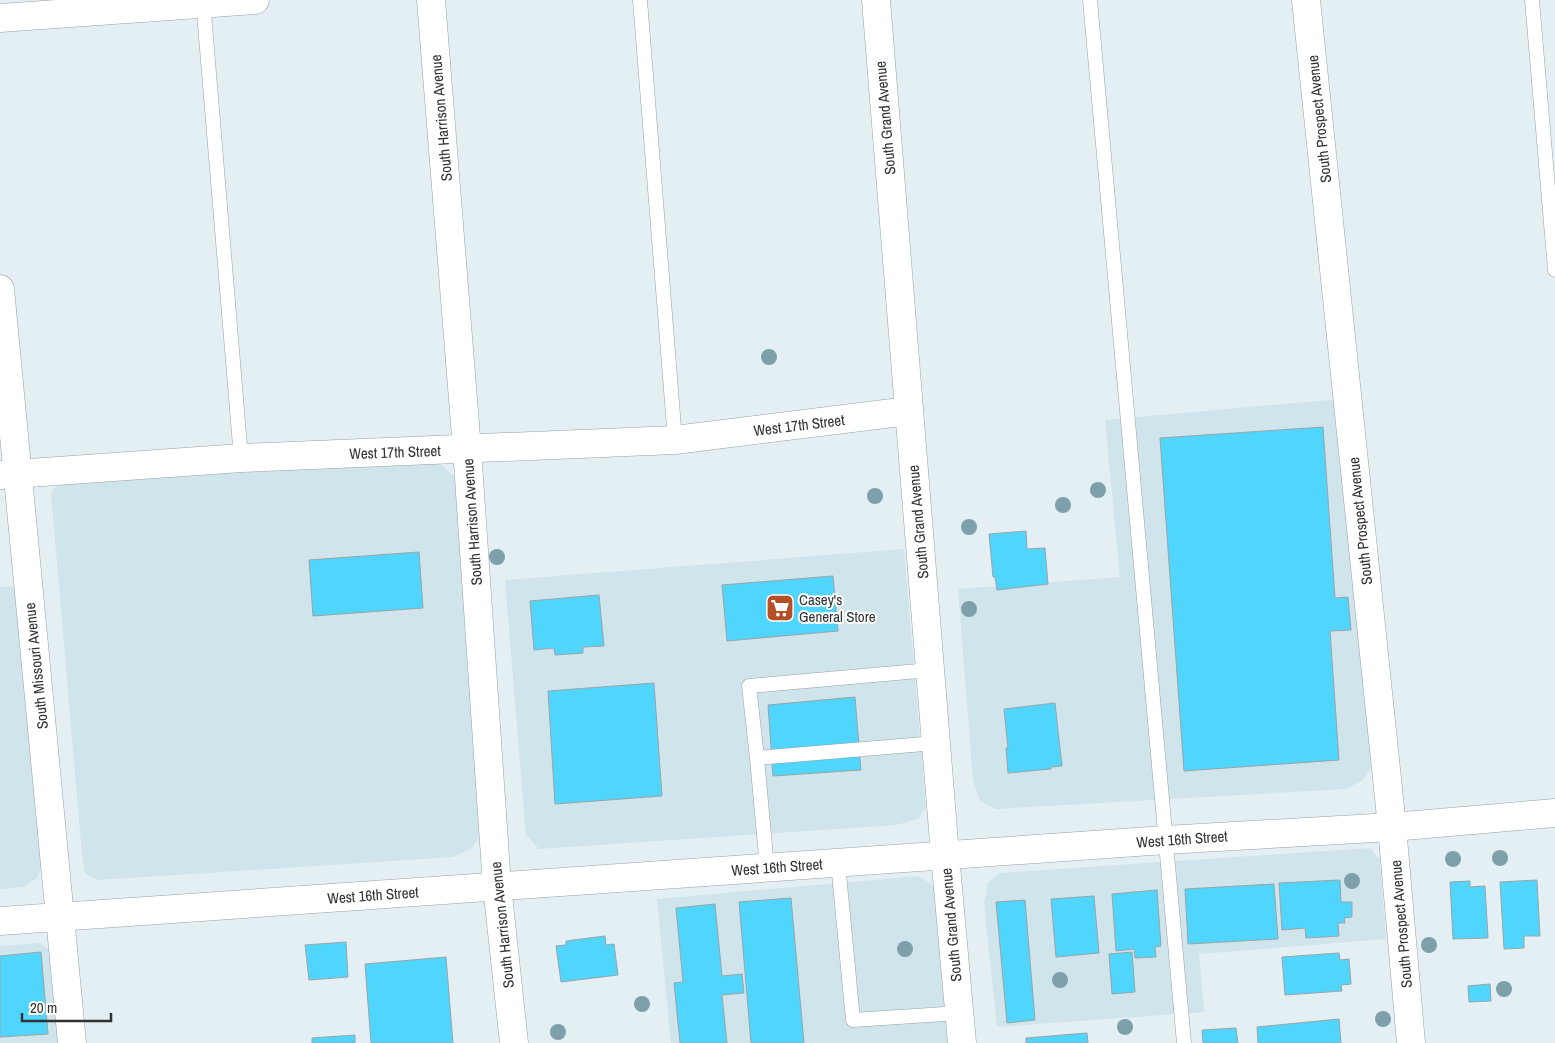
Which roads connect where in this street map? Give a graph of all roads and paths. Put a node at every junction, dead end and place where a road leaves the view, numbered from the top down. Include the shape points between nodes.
1 (255, 0) edge
2 (432, 0) edge
3 (640, 0) edge
4 (876, 0) edge
5 (1090, 0) edge
6 (1306, 0) edge
7 (1532, 0) edge
8 (203, 2) edge
9 (0, 18) edge
10 (1555, 270) edge
11 (0, 289) edge
12 (909, 411) junction
13 (674, 440) junction
14 (467, 449) junction
15 (241, 458) junction
16 (9, 474) edge
17 (930, 670) junction
18 (936, 743) junction
19 (757, 758) junction
20 (1555, 813) edge
21 (1392, 827) junction
22 (1165, 840) junction
23 (944, 855) junction
24 (838, 862) junction
25 (767, 868) junction
26 (497, 886) junction
27 (61, 917) junction
28 (0, 921) edge
29 (960, 1013) junction
30 (72, 1043) edge
31 (514, 1043) edge
32 (962, 1043) edge
33 (1184, 1043) edge
34 (1412, 1043) edge

1 - 8 street
2 - 14 street, South Harrison Avenue
3 - 13 lane
4 - 12 street, South Grand Avenue
5 - 22 lane
6 - 21 street, South Prospect Avenue
7 - 10 lane
8 - 9 street
8 - 15 lane
11 - 16 street, South Missouri Avenue
12 - 13 street, West 17th Street
12 - 17 street, South Grand Avenue
13 - 14 street, West 17th Street
14 - 15 street, West 17th Street
14 - 26 street, South Harrison Avenue
15 - 16 street, West 17th Street
16 - 27 street, South Missouri Avenue
17 - 18 street, South Grand Avenue
17 - 19 lane via 750,686
18 - 19 lane
18 - 23 street, South Grand Avenue
19 - 25 lane
20 - 21 street, West 16th Street
21 - 22 street, West 16th Street
21 - 34 street, South Prospect Avenue
22 - 23 street, West 16th Street
22 - 33 lane
23 - 24 street, West 16th Street
23 - 29 street, South Grand Avenue
24 - 25 street, West 16th Street
24 - 29 lane via 853,1020
25 - 26 street, West 16th Street
26 - 27 street, West 16th Street
26 - 31 street, South Harrison Avenue
27 - 28 street, West 16th Street
27 - 30 street, South Missouri Avenue
29 - 32 street, South Grand Avenue

